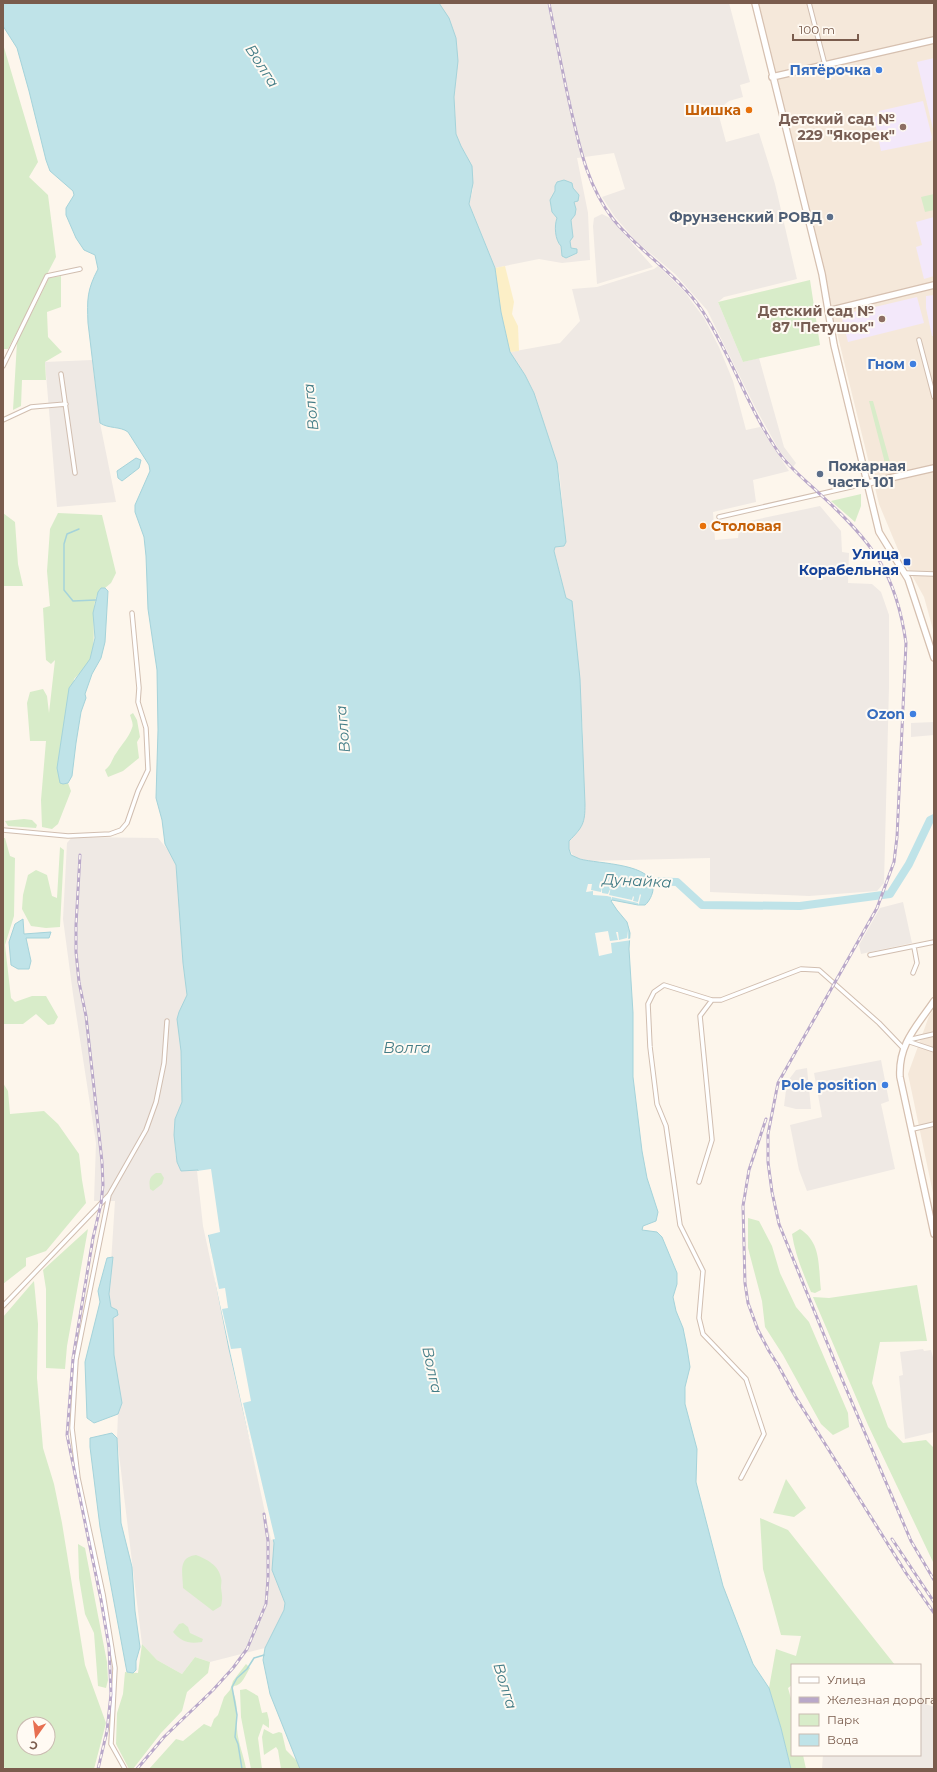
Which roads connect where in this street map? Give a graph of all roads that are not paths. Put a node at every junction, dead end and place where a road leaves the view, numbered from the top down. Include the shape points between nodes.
1 (754, 3) edge
2 (808, 3) edge
3 (934, 40) edge
4 (825, 65) junction
5 (772, 77) junction
6 (80, 269) dead end
7 (934, 285) edge
8 (828, 311) junction
9 (919, 340) dead end
10 (3, 366) edge
11 (61, 374) dead end
12 (934, 397) edge
13 (66, 404) junction
14 (3, 420) edge
15 (934, 468) edge
16 (75, 473) dead end
17 (868, 483) junction
18 (719, 517) dead end
19 (905, 574) junction
20 (934, 574) edge
21 (132, 612) dead end
22 (934, 658) edge
23 (3, 830) edge
24 (934, 942) edge
25 (914, 947) junction
26 (870, 955) dead end
27 (913, 973) dead end
28 (712, 1000) junction
29 (934, 1001) edge
30 (167, 1021) dead end
31 (934, 1034) edge
32 (907, 1040) junction
33 (903, 1048) junction
34 (934, 1050) edge
35 (934, 1124) edge
36 (912, 1129) junction
37 (699, 1182) dead end
38 (109, 1195) junction
39 (934, 1234) edge
40 (3, 1306) edge
41 (741, 1478) dead end
42 (125, 1769) edge

1 - 5 street
2 - 4 street
3 - 4 street
4 - 5 street
5 - 8 street via 822,274
6 - 10 street via 47,276
7 - 8 street
8 - 17 street
9 - 12 street
11 - 13 street
13 - 14 street via 31,407
13 - 16 street
15 - 17 street
17 - 18 street
17 - 19 street via 881,538
19 - 20 street
19 - 22 street
21 - 23 street via 138,702 146,728 148,770 127,823 121,830 110,834 68,836
24 - 25 street
25 - 26 street
25 - 27 street via 917,963
28 - 33 street via 721,1000 801,969 819,970 880,1023
28 - 37 street via 700,1016 712,1140
28 - 41 street via 664,986 654,992 648,1004 650,1047 657,1104 666,1126 680,1225 703,1271 699,1318 703,1334 746,1379 764,1434
29 - 32 street
30 - 38 street via 164,1063 156,1102 146,1130
31 - 32 street
32 - 33 street
32 - 34 street
33 - 36 street via 899,1065 900,1077
35 - 36 street
36 - 39 street
38 - 40 street
38 - 42 street via 76,1360 72,1428 78,1478 103,1594 115,1668 111,1744

